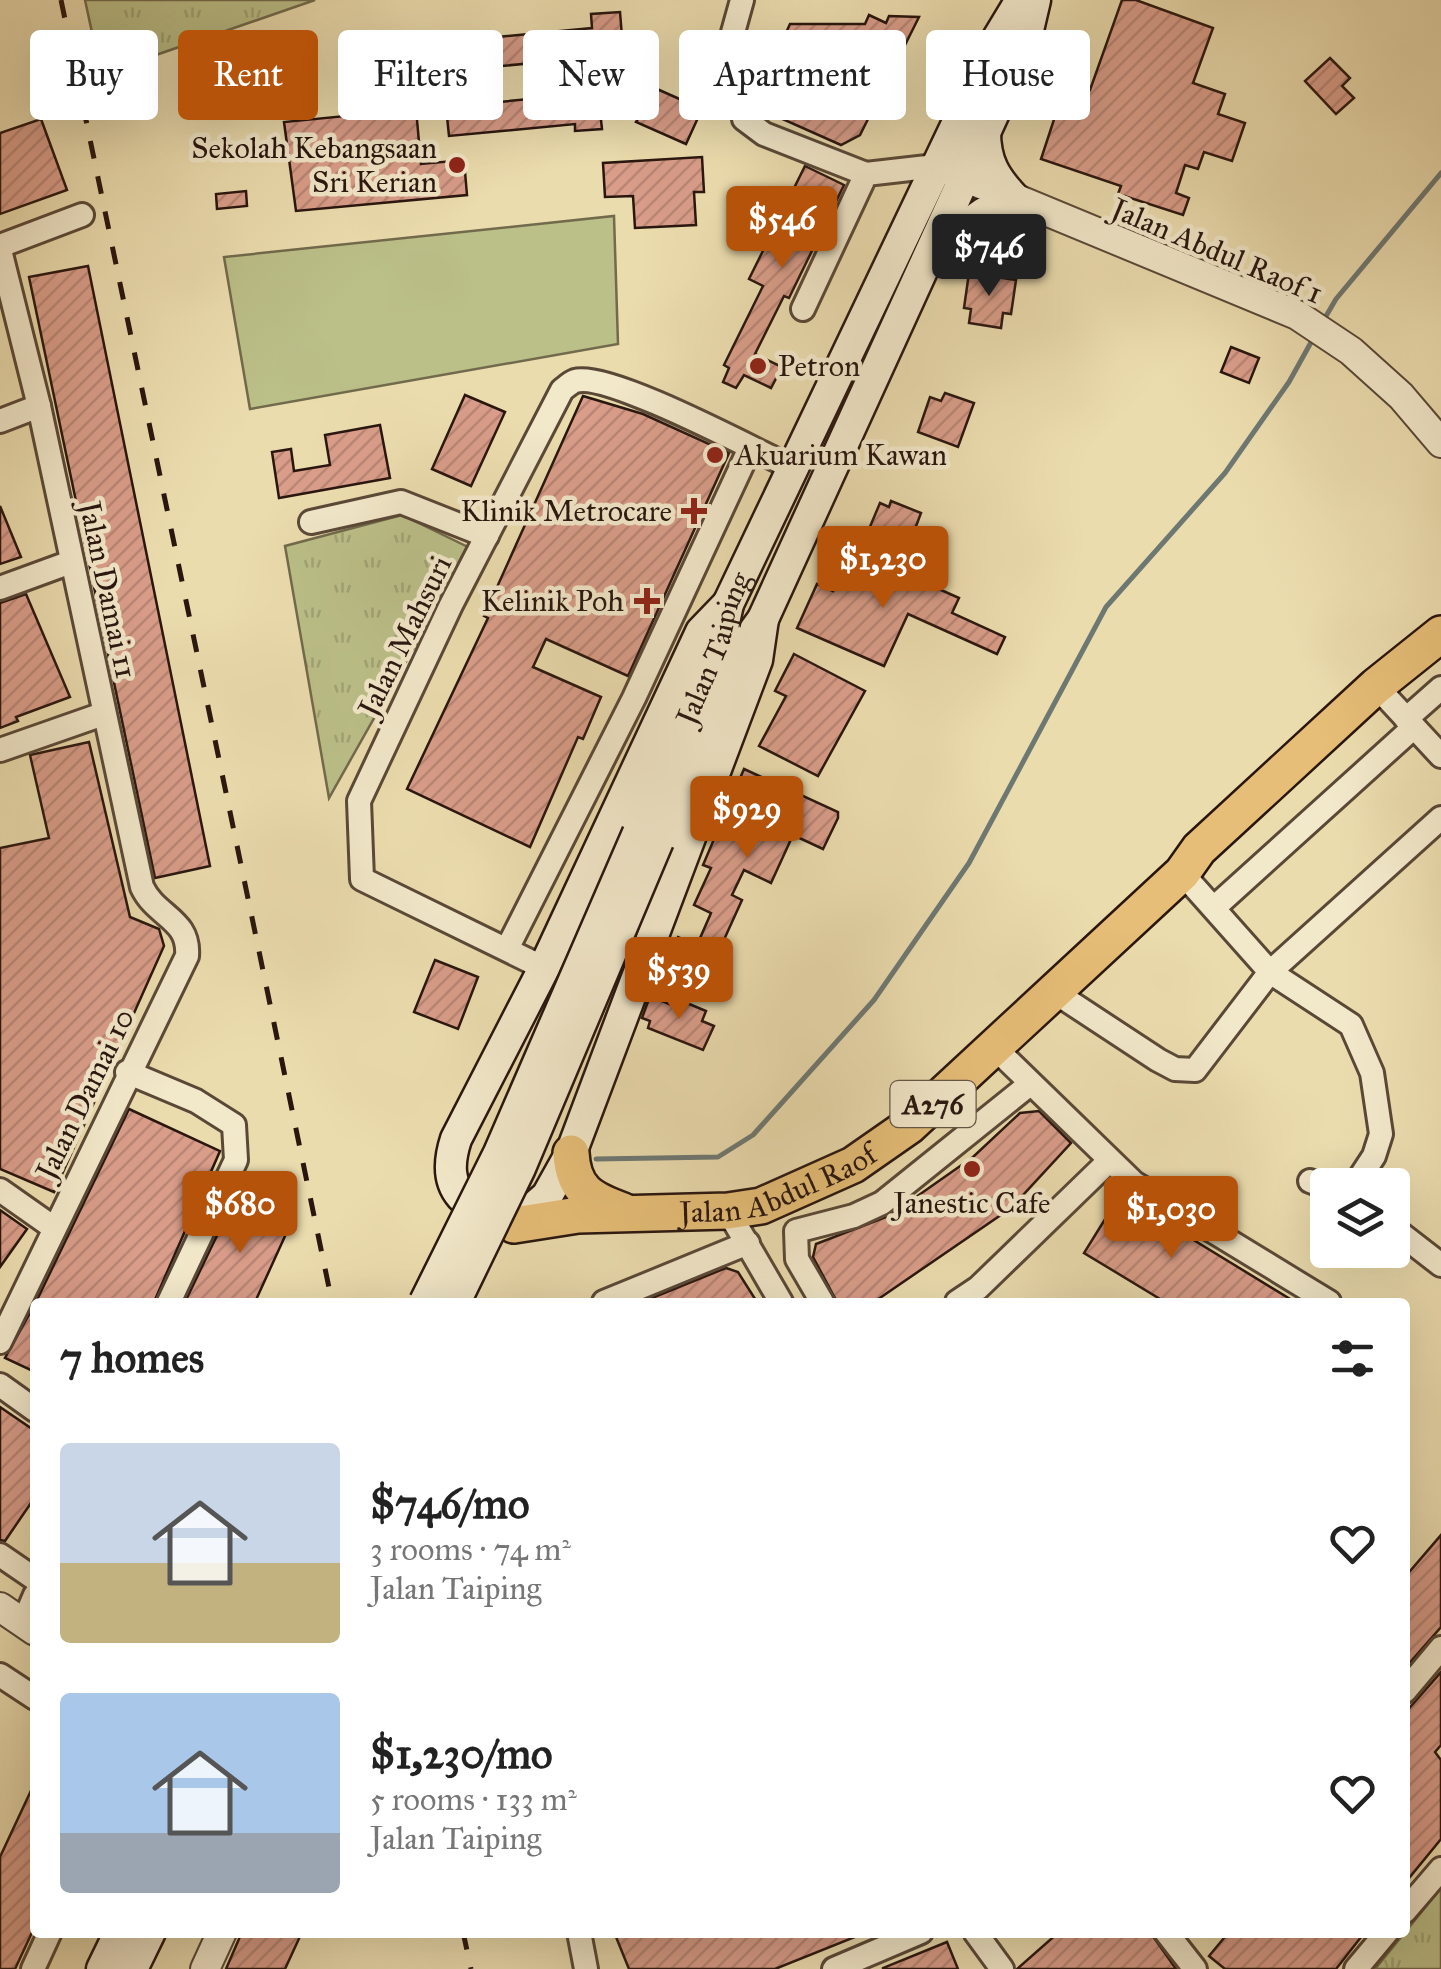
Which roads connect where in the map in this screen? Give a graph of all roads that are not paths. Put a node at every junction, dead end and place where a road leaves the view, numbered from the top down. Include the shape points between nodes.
1 (742, 0) edge
2 (1021, 0) edge
3 (1035, 0) edge
4 (984, 127) junction
5 (949, 171) junction
6 (866, 174) junction
7 (1019, 203) junction
8 (82, 214) dead end
9 (0, 248) edge
10 (932, 252) junction
11 (803, 308) dead end
12 (38, 406) junction
13 (0, 421) edge
14 (1441, 442) edge
15 (750, 448) junction
16 (794, 468) junction
17 (311, 522) dead end
18 (486, 536) junction
19 (71, 562) junction
20 (0, 588) edge
21 (728, 604) junction
22 (762, 619) junction
23 (1441, 634) edge
24 (1441, 657) edge
25 (1441, 688) edge
26 (634, 698) junction
27 (1396, 709) junction
28 (662, 711) junction
29 (102, 714) junction
30 (0, 750) edge
31 (1441, 756) edge
32 (1441, 818) edge
33 (648, 837) junction
34 (1182, 873) junction
35 (1216, 906) junction
36 (182, 926) joint
37 (508, 950) junction
38 (544, 968) junction
39 (1270, 972) junction
40 (1054, 991) junction
41 (994, 1047) junction
42 (127, 1072) junction
43 (1030, 1084) junction
44 (571, 1153) junction
45 (1108, 1161) junction
46 (1367, 1168) edge
47 (0, 1190) edge
48 (728, 1211) junction
49 (624, 1212) junction
50 (514, 1225) junction
51 (54, 1228) junction
52 (1410, 1242) edge
53 (748, 1243) junction
54 (1441, 1265) edge
55 (171, 1298) edge
56 (427, 1298) edge
57 (457, 1298) edge
58 (614, 1298) edge
59 (779, 1298) edge
60 (820, 1298) edge
61 (963, 1298) edge
62 (1322, 1298) edge
63 (0, 1342) edge
64 (0, 1385) edge
65 (30, 1406) edge
66 (0, 1555) edge
67 (30, 1576) edge
68 (1441, 1648) edge
69 (0, 1675) edge
70 (1410, 1685) edge
71 (30, 1695) edge
72 (1441, 1869) edge
73 (1410, 1906) edge
74 (47, 1938) edge
75 (117, 1938) edge
76 (147, 1938) edge
77 (219, 1938) edge
78 (580, 1938) edge
79 (906, 1938) edge
80 (979, 1938) edge
81 (1171, 1938) edge
82 (1382, 1938) edge
83 (1188, 1961) edge
84 (34, 1969) edge
85 (102, 1969) edge
86 (132, 1969) edge
87 (206, 1969) edge
88 (586, 1969) edge
89 (834, 1969) edge
90 (1002, 1969) edge
91 (1356, 1969) edge

1 - 6 street via 732,36 744,118 764,134
2 - 5 main road, Jalan Taiping
3 - 4 main road, Jalan Taiping via 1024,47
4 - 5 main road, Jalan Taiping
4 - 7 main road via 994,177
5 - 6 street
5 - 7 street, Jalan Abdul Raof 1
5 - 10 main road, Jalan Taiping
5 - 16 main road, Jalan Taiping
6 - 11 street
7 - 10 main road via 984,213
7 - 14 street, Jalan Abdul Raof 1 via 1297,315 1351,351
8 - 9 street
9 - 12 street, Jalan Damai 11
10 - 22 main road, Jalan Taiping
12 - 13 street
12 - 19 street, Jalan Damai 11
15 - 16 street
15 - 18 street, Jalan Mahsuri via 660,404 576,380 562,390
15 - 26 street
16 - 21 main road, Jalan Taiping
17 - 18 street via 401,502
18 - 37 street, Jalan Mahsuri via 359,801 362,879
19 - 20 street
19 - 29 street, Jalan Damai 11
21 - 28 main road via 701,632
21 - 33 main road, Jalan Taiping
22 - 33 main road, Jalan Taiping via 739,652
22 - 44 main road via 757,660
23 - 27 main road, Jalan Abdul Raof / A276
24 - 27 main road, Jalan Abdul Raof / A276
25 - 27 street
26 - 28 street
26 - 37 street
27 - 31 street
27 - 34 main road, Jalan Abdul Raof / A276 via 1208,861
27 - 35 street
28 - 38 main road
29 - 30 street
29 - 36 street, Jalan Damai 11 via 142,888 150,904
32 - 39 street
33 - 56 main road, Jalan Taiping, bridge
33 - 57 main road, Jalan Taiping, bridge via 520,1168
34 - 35 street
34 - 40 main road, Jalan Abdul Raof / A276
35 - 39 street
36 - 42 street, Jalan Damai 10 via 187,956
37 - 38 street
38 - 50 main road via 449,1160 451,1182 463,1200
39 - 40 street via 1195,1070 1158,1060
39 - 46 street via 1351,1025 1365,1051 1380,1134
40 - 41 main road, Jalan Abdul Raof / A276
41 - 43 street
41 - 48 main road, Jalan Abdul Raof / A276 via 909,1126 853,1165 761,1206
42 - 51 street, Jalan Damai 10
42 - 55 street via 234,1125 236,1160
43 - 45 street
43 - 60 street via 882,1203 796,1231 796,1258
44 - 49 main road via 572,1177 582,1192
44 - 50 main road via 546,1196
45 - 61 street
45 - 62 street
47 - 51 street
48 - 49 main road, Jalan Abdul Raof / A276
48 - 53 street
49 - 50 main road, Jalan Abdul Raof
51 - 63 street, Jalan Damai 10
52 - 54 street
53 - 58 street
53 - 59 street
64 - 65 street
66 - 67 street
68 - 70 street
69 - 71 street
72 - 73 street
74 - 84 street
75 - 85 main road
76 - 86 main road
77 - 87 street
78 - 88 street
79 - 89 street
80 - 90 street
81 - 83 street
82 - 91 street

